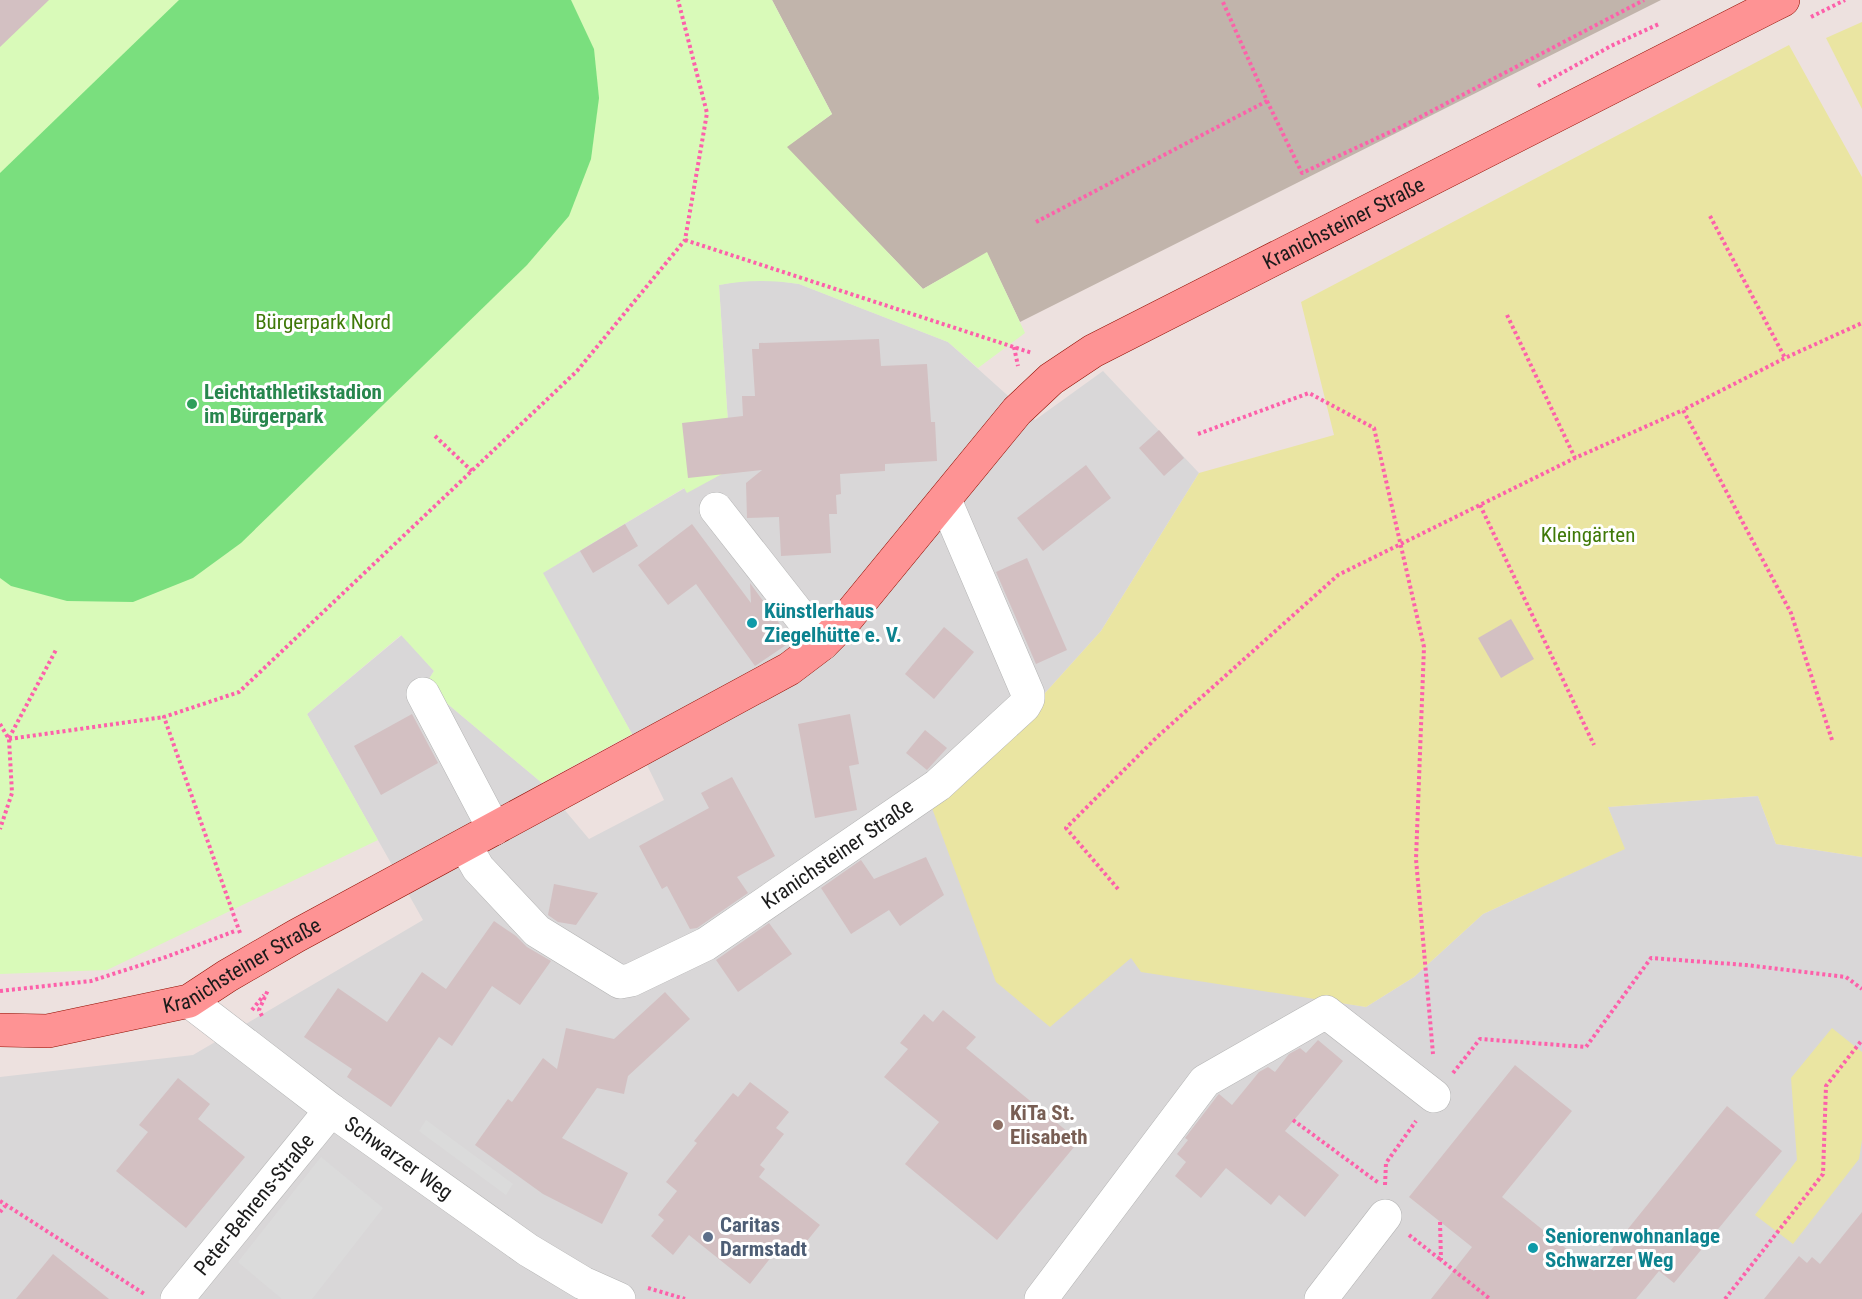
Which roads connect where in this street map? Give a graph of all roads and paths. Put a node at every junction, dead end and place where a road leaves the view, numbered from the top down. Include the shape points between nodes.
1 (678, 0) edge
2 (1222, 0) edge
3 (1644, 0) edge
4 (1845, 0) edge
5 (1794, 10) edge
6 (1267, 101) junction
7 (1710, 216) dead end
8 (1036, 222) dead end
9 (685, 240) junction
10 (1508, 315) dead end
11 (1862, 323) edge
12 (1041, 356) dead end
13 (1785, 358) junction
14 (1683, 410) junction
15 (1198, 434) dead end
16 (435, 436) dead end
17 (1575, 458) junction
18 (472, 471) junction
19 (945, 500) junction
20 (1480, 505) junction
21 (716, 509) dead end
22 (1401, 543) junction
23 (822, 644) junction
24 (57, 648) dead end
25 (423, 694) dead end
26 (164, 717) junction
27 (0, 724) edge
28 (9, 739) junction
29 (1832, 740) dead end
30 (1594, 745) dead end
31 (0, 829) edge
32 (494, 829) junction
33 (465, 845) junction
34 (1118, 889) dead end
35 (1862, 989) edge
36 (0, 991) edge
37 (189, 1001) junction
38 (0, 1030) edge
39 (1862, 1040) edge
40 (1434, 1096) junction
41 (331, 1110) junction
42 (1293, 1120) dead end
43 (0, 1201) edge
44 (5, 1206) junction
45 (0, 1212) edge
46 (1385, 1216) joint
47 (1440, 1222) dead end
48 (1441, 1260) junction
49 (153, 1299) edge
50 (177, 1299) edge
51 (619, 1299) edge
52 (1041, 1299) edge
53 (1321, 1299) edge
54 (1490, 1299) edge
55 (1725, 1299) edge

1 - 9 path via 707,113
2 - 6 path
3 - 6 path via 1403,126 1302,173
4 - 5 path
5 - 19 main road, Kranichsteiner Straße via 1093,351 1051,379 1017,411
6 - 8 path
7 - 13 path
9 - 12 path
9 - 18 path via 577,371
10 - 17 path
11 - 13 path
13 - 14 path
14 - 17 path
14 - 29 path via 1791,612
15 - 22 path via 1309,393 1374,428
16 - 18 path
17 - 20 path
18 - 26 path via 239,692
19 - 23 main road, Kranichsteiner Straße
19 - 33 street, Kranichsteiner Straße via 1028,699 938,785 706,944 620,982 537,931 478,868
20 - 22 path
20 - 30 path
21 - 23 street
22 - 34 path via 1338,575 1157,737 1066,828
22 - 40 path via 1424,647 1416,859 1432,1028
23 - 32 main road, Kranichsteiner Straße via 789,669
24 - 28 path
25 - 32 street
26 - 28 path
26 - 36 path via 238,930 91,981
27 - 28 path
28 - 31 path via 12,793
32 - 33 main road, Kranichsteiner Straße
33 - 37 main road, Kranichsteiner Straße via 296,936
35 - 40 path via 1846,977 1651,958 1586,1047 1480,1039
37 - 38 main road, Kranichsteiner Straße via 48,1031
37 - 41 street, Schwarzer Weg
39 - 55 path via 1826,1086 1823,1174
40 - 42 path via 1386,1163 1385,1188
40 - 52 street via 1326,1011 1205,1081
41 - 50 street, Peter-Behrens-Straße
41 - 51 street, Schwarzer Weg via 528,1250
43 - 44 path
44 - 45 path
44 - 49 path
46 - 48 path
46 - 53 street
47 - 48 path
48 - 54 path

